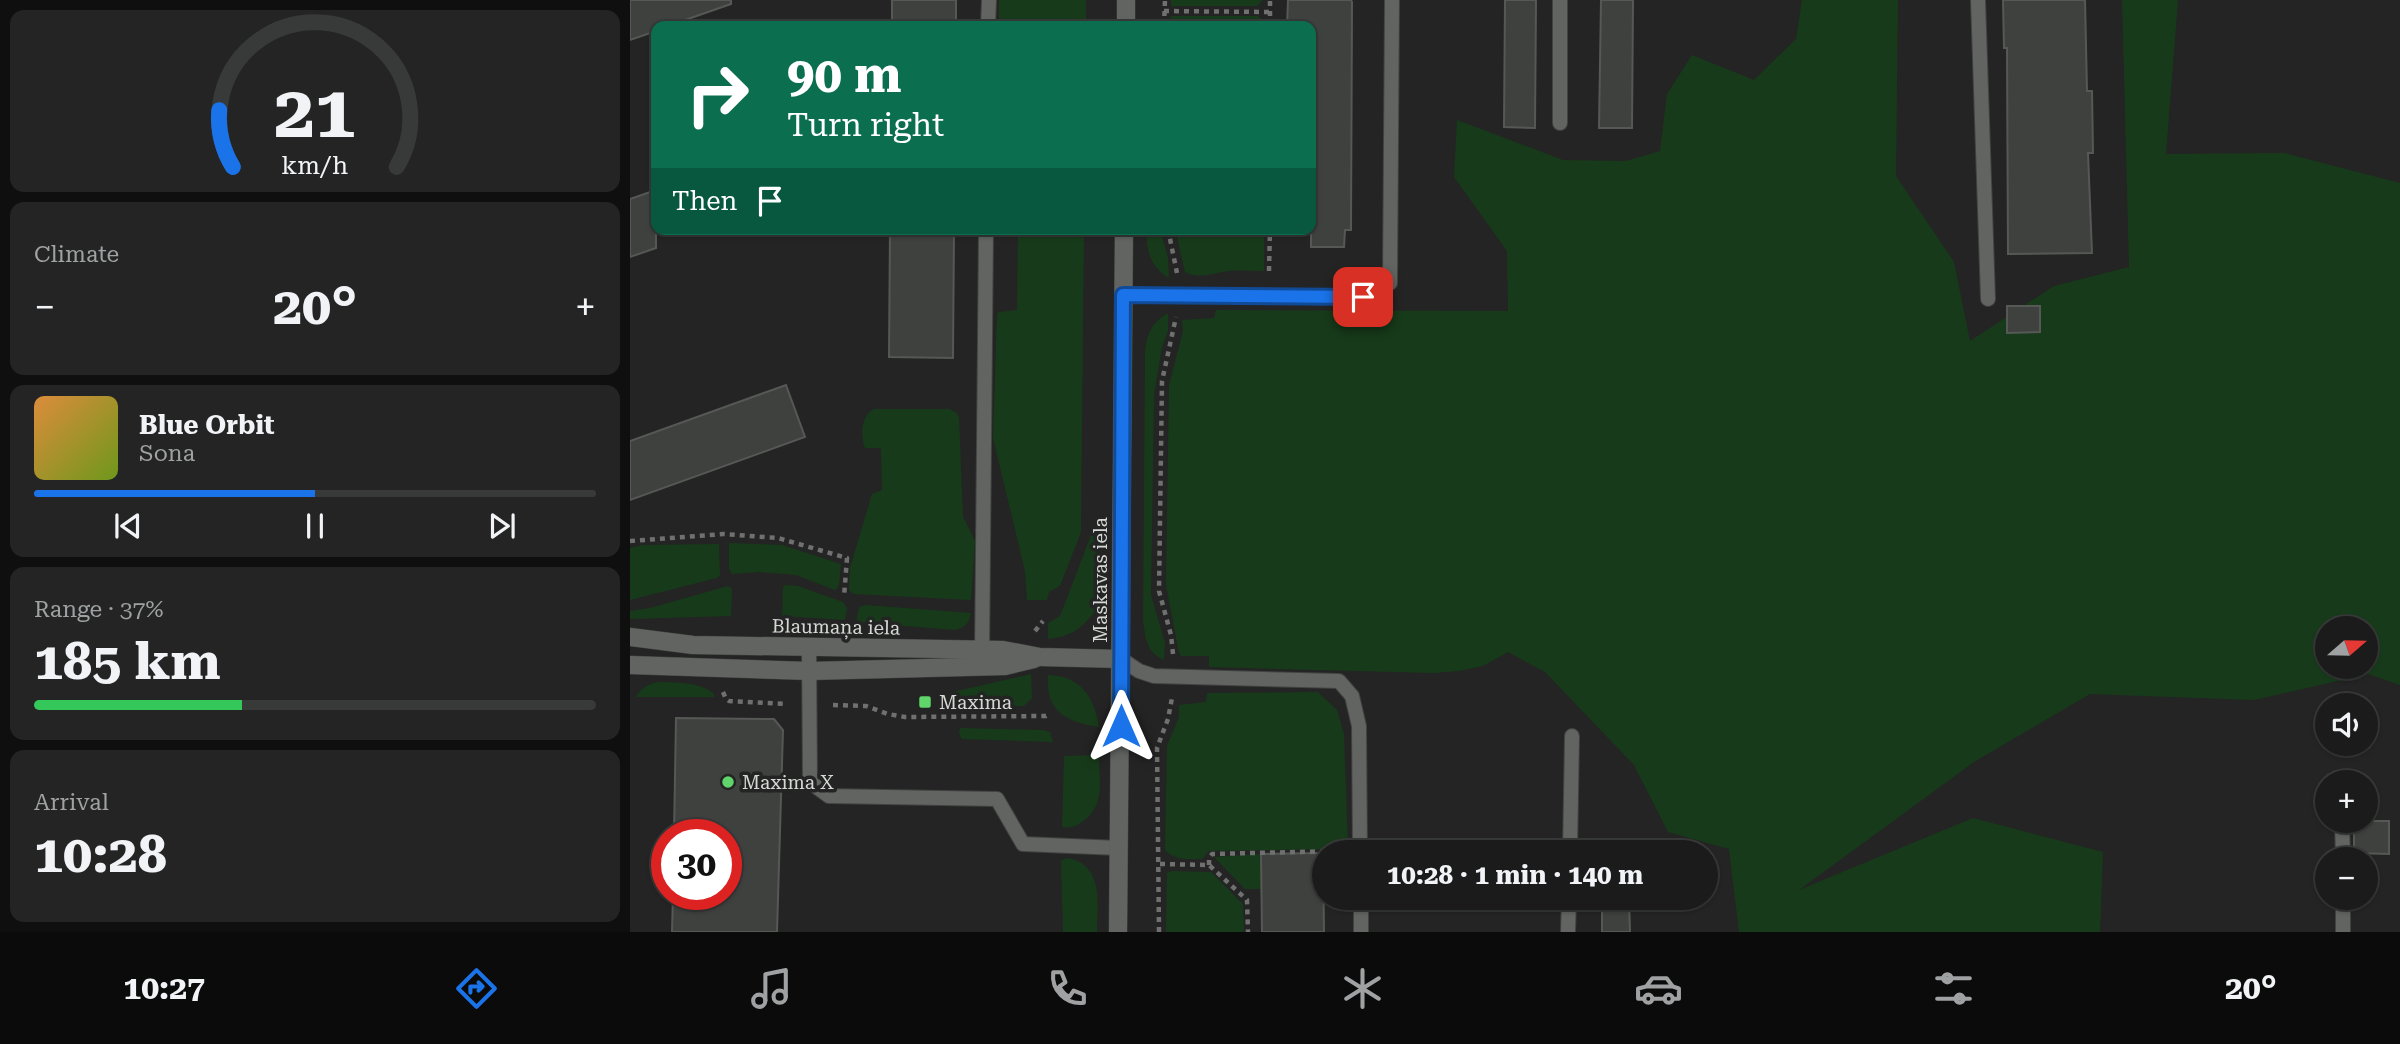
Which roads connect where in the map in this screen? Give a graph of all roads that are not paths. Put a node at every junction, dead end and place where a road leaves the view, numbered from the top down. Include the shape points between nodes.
1 (989, 0) edge
2 (1126, 0) edge
3 (1392, 0) edge
4 (1560, 0) edge
5 (1978, 0) edge
6 (988, 21) edge
7 (1126, 21) edge
8 (1560, 122) dead end
9 (986, 235) edge
10 (1124, 235) edge
11 (1123, 295) junction
12 (1988, 299) dead end
13 (630, 636) edge
14 (809, 648) junction
15 (982, 659) junction
16 (1121, 659) junction
17 (630, 665) edge
18 (810, 671) junction
19 (1572, 736) dead end
20 (1360, 840) edge
21 (1570, 840) edge
22 (1119, 848) junction
23 (1360, 910) edge
24 (1569, 910) edge
25 (2343, 910) edge
26 (1118, 932) edge
27 (1361, 932) edge
28 (1568, 932) edge
29 (2343, 932) edge

1 - 6 lane
2 - 7 street
3 - 11 lane via 1390,283 1363,297
4 - 8 lane
5 - 12 lane
9 - 15 lane
10 - 11 street, Maskavas iela
11 - 16 street, Maskavas iela
13 - 14 street, Blaumaņa iela via 693,645
14 - 15 street, Blaumaņa iela
14 - 18 lane
15 - 16 street, Blaumaņa iela via 1003,650 1040,657
15 - 18 street, Blaumaņa iela
16 - 20 lane via 1154,676 1339,681 1352,696 1359,726
16 - 22 street, Maskavas iela
17 - 18 street, Blaumaņa iela
18 - 22 lane via 810,782 829,796 997,799 1023,844
19 - 21 lane
22 - 26 street, Maskavas iela
23 - 27 lane
24 - 28 lane
25 - 29 lane

